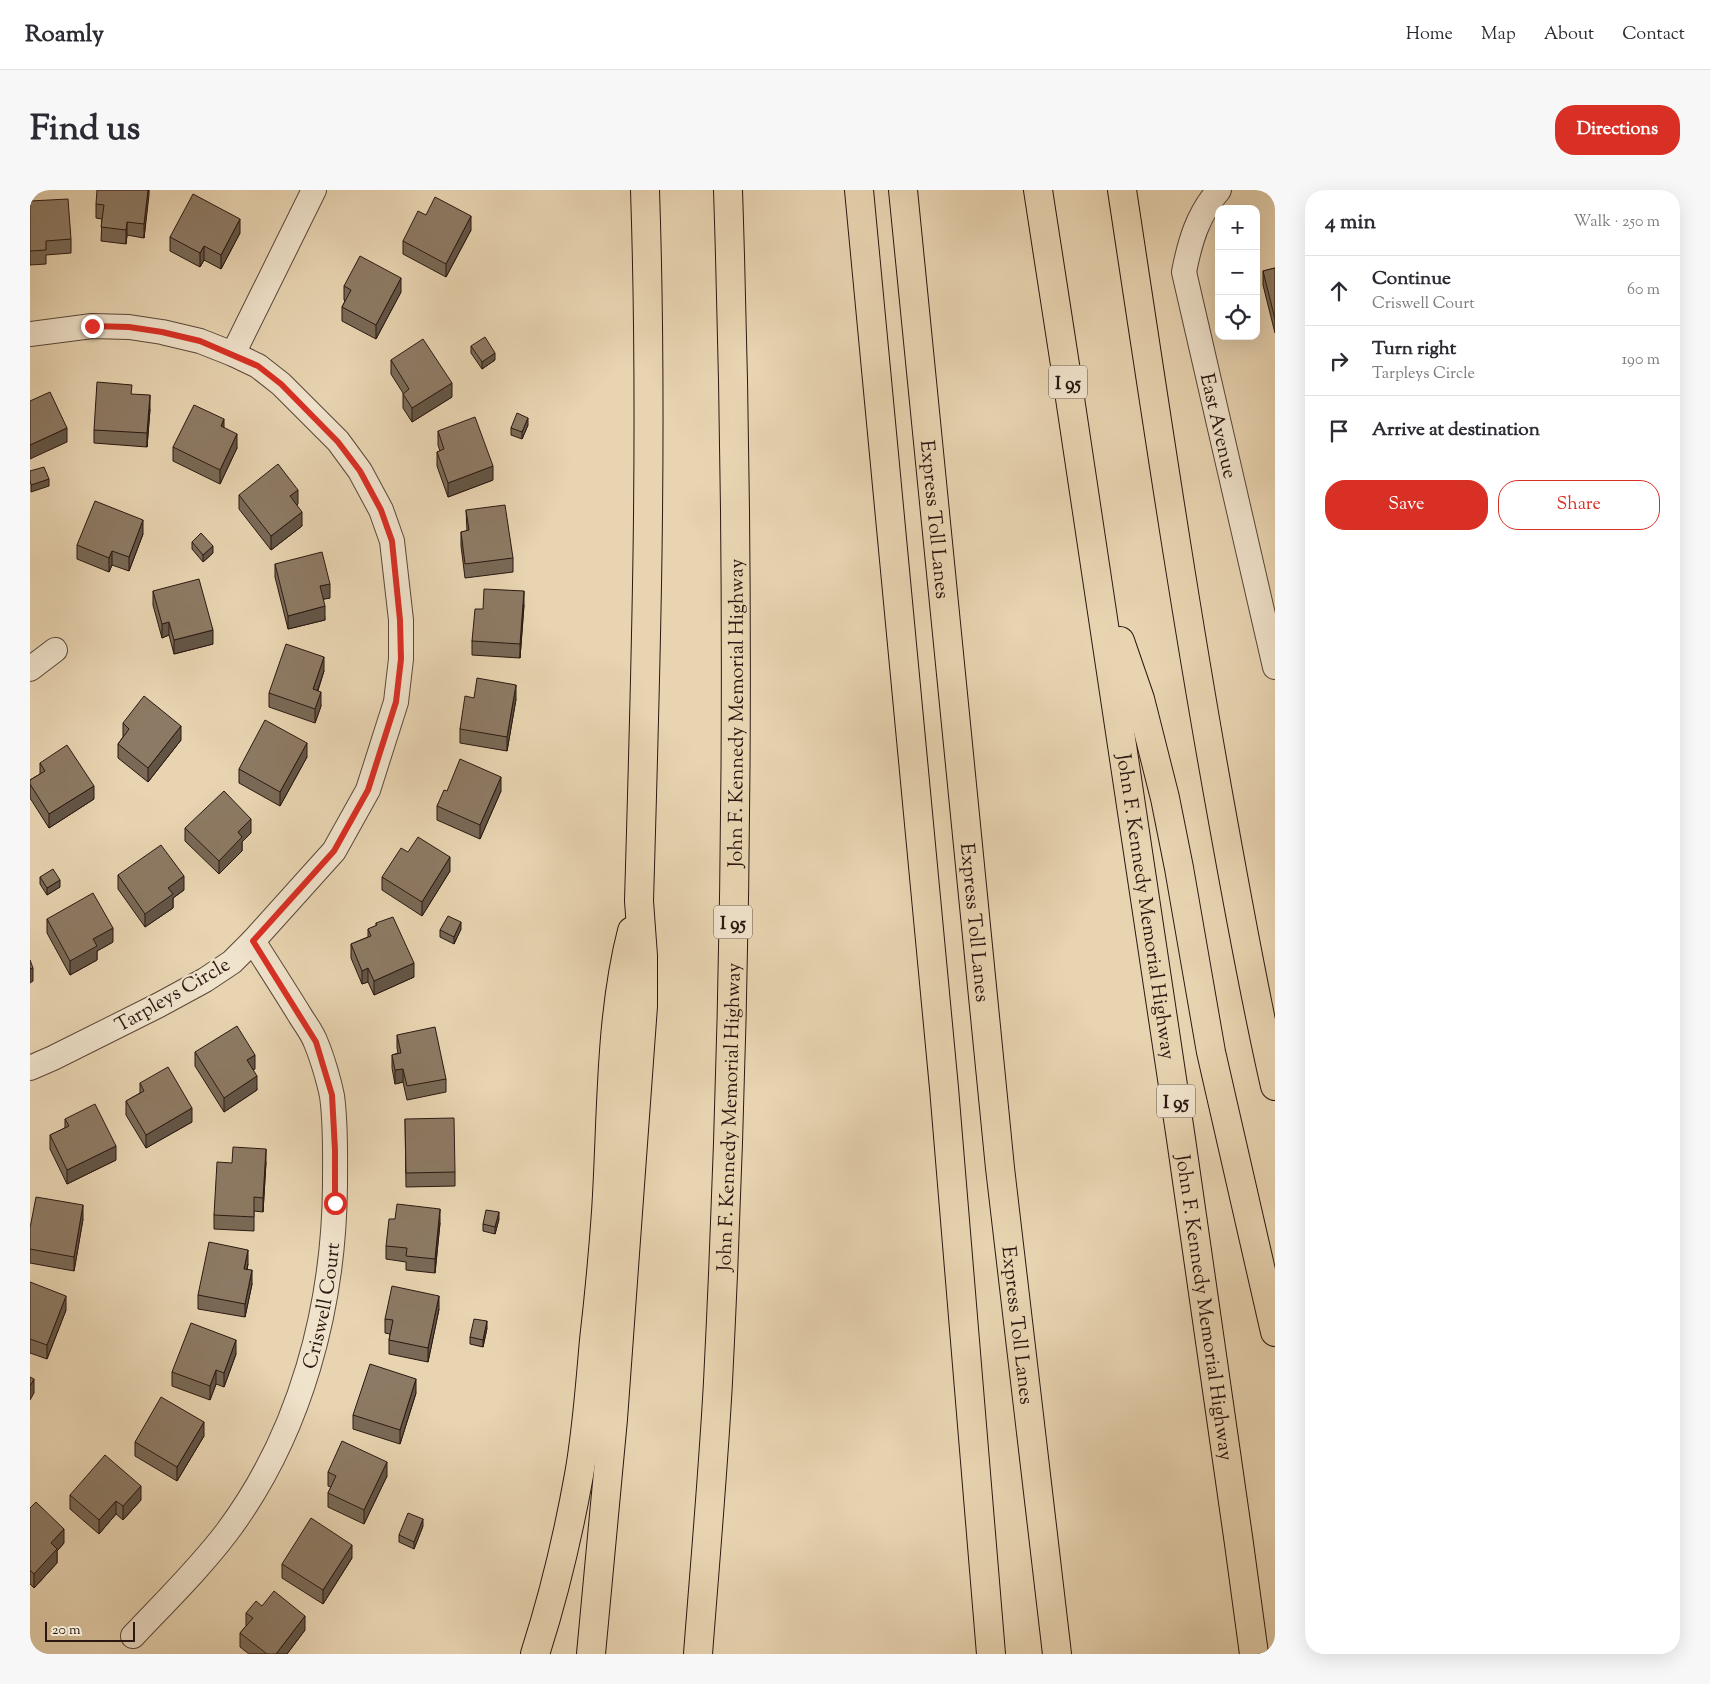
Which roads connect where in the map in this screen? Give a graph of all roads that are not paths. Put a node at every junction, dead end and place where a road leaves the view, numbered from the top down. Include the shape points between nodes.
1 (314, 190) edge
2 (645, 190) edge
3 (728, 190) edge
4 (859, 190) edge
5 (903, 190) edge
6 (1038, 190) edge
7 (1122, 190) edge
8 (1219, 190) edge
9 (30, 334) edge
10 (233, 354) junction
11 (1098, 574) junction
12 (55, 650) dead end
13 (1275, 667) edge
14 (30, 668) edge
15 (639, 900) junction
16 (253, 941) junction
17 (30, 1068) edge
18 (1275, 1086) edge
19 (1275, 1332) edge
20 (133, 1636) dead end
21 (534, 1654) edge
22 (591, 1654) edge
23 (698, 1654) edge
24 (991, 1654) edge
25 (1057, 1654) edge
26 (1254, 1654) edge

1 - 10 street
2 - 15 highway via 649,531
3 - 23 highway, John F. Kennedy Memorial Highway / I 95 via 736,610 734,884 718,1374
4 - 24 highway via 944,1088
5 - 25 highway, Express Toll Lanes via 1000,1168
6 - 11 highway, John F. Kennedy Memorial Highway / I 95
7 - 18 highway via 1207,732
8 - 13 street, East Avenue via 1196,226 1184,272
9 - 10 street, Tarpleys Circle via 92,326 129,327 200,341
10 - 16 street, Tarpleys Circle via 258,366 281,384 338,442 360,471 381,510 392,541 400,620 401,659 396,702 368,790 334,851
11 - 19 highway via 1140,699 1165,798 1211,1052
11 - 26 highway, John F. Kennedy Memorial Highway / I 95
12 - 14 street
15 - 21 highway via 624,960 618,1005 606,1214 579,1474 559,1572
15 - 22 highway via 643,956 642,1016 613,1419
16 - 17 street, Tarpleys Circle via 232,962 205,980
16 - 20 street, Criswell Court via 316,1042 332,1095 335,1203 328,1282 311,1363 261,1481 227,1532

